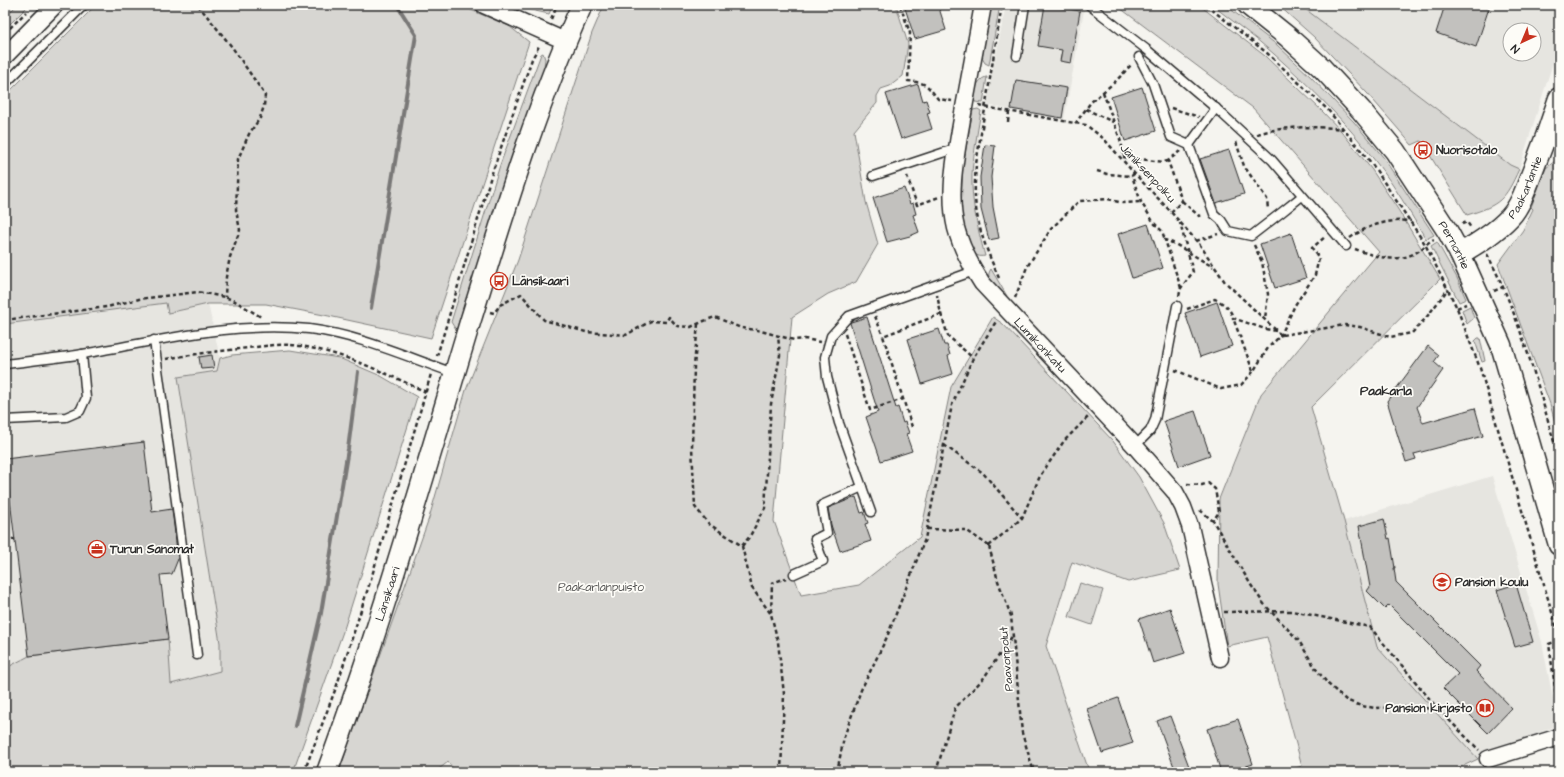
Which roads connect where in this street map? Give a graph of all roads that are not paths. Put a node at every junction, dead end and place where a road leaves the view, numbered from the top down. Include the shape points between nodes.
1 (55, 5) edge
2 (84, 5) edge
3 (484, 5) edge
4 (582, 5) edge
5 (982, 5) edge
6 (1025, 5) edge
7 (1089, 5) edge
8 (1248, 5) edge
9 (565, 41) junction
10 (5, 56) edge
11 (1016, 56) dead end
12 (1139, 56) road end
13 (5, 84) edge
14 (1559, 98) edge
15 (1216, 108) junction
16 (1189, 145) junction
17 (957, 148) junction
18 (873, 176) dead end
19 (1302, 196) junction
20 (1344, 245) road end
21 (1460, 254) junction
22 (974, 271) junction
23 (1176, 310) road end
24 (154, 340) junction
25 (82, 354) junction
26 (5, 364) edge
27 (455, 373) junction
28 (5, 420) edge
29 (1135, 446) junction
30 (862, 487) junction
31 (871, 512) dead end
32 (1559, 545) edge
33 (794, 574) road end
34 (197, 656) dead end
35 (1220, 658) dead end
36 (1559, 737) edge
37 (1488, 759) road end
38 (327, 772) edge

1 - 10 street
2 - 13 lane
3 - 9 street
4 - 9 street, Länsikaari
5 - 17 street, Lumikonkatu via 960,102
6 - 11 lane
7 - 15 lane
8 - 21 street, Pernontie via 1322,68 1361,110 1395,151
9 - 27 street, Länsikaari via 497,231
12 - 16 lane via 1153,84 1171,137
14 - 21 street, Paakarlantie via 1518,206 1499,227
15 - 16 lane
15 - 19 lane via 1272,160
16 - 19 lane via 1214,214 1228,231 1251,236
17 - 18 lane
17 - 22 street, Lumikonkatu via 953,180 956,227
19 - 20 lane
21 - 32 street, Pernontie via 1501,345
22 - 29 street, Lumikonkatu via 982,283 1009,304
22 - 30 lane via 849,316 831,336 824,357 826,377
23 - 29 lane via 1156,420 1150,431
24 - 25 lane
24 - 27 lane via 275,326 311,329 369,344
24 - 34 lane
25 - 26 lane
25 - 28 lane via 86,398 80,411 66,417
27 - 38 street, Länsikaari via 379,624
29 - 35 street, Lumikonkatu via 1175,492 1183,507 1190,526
30 - 31 lane
30 - 33 lane via 822,505 827,533 815,539 822,561
36 - 37 street

